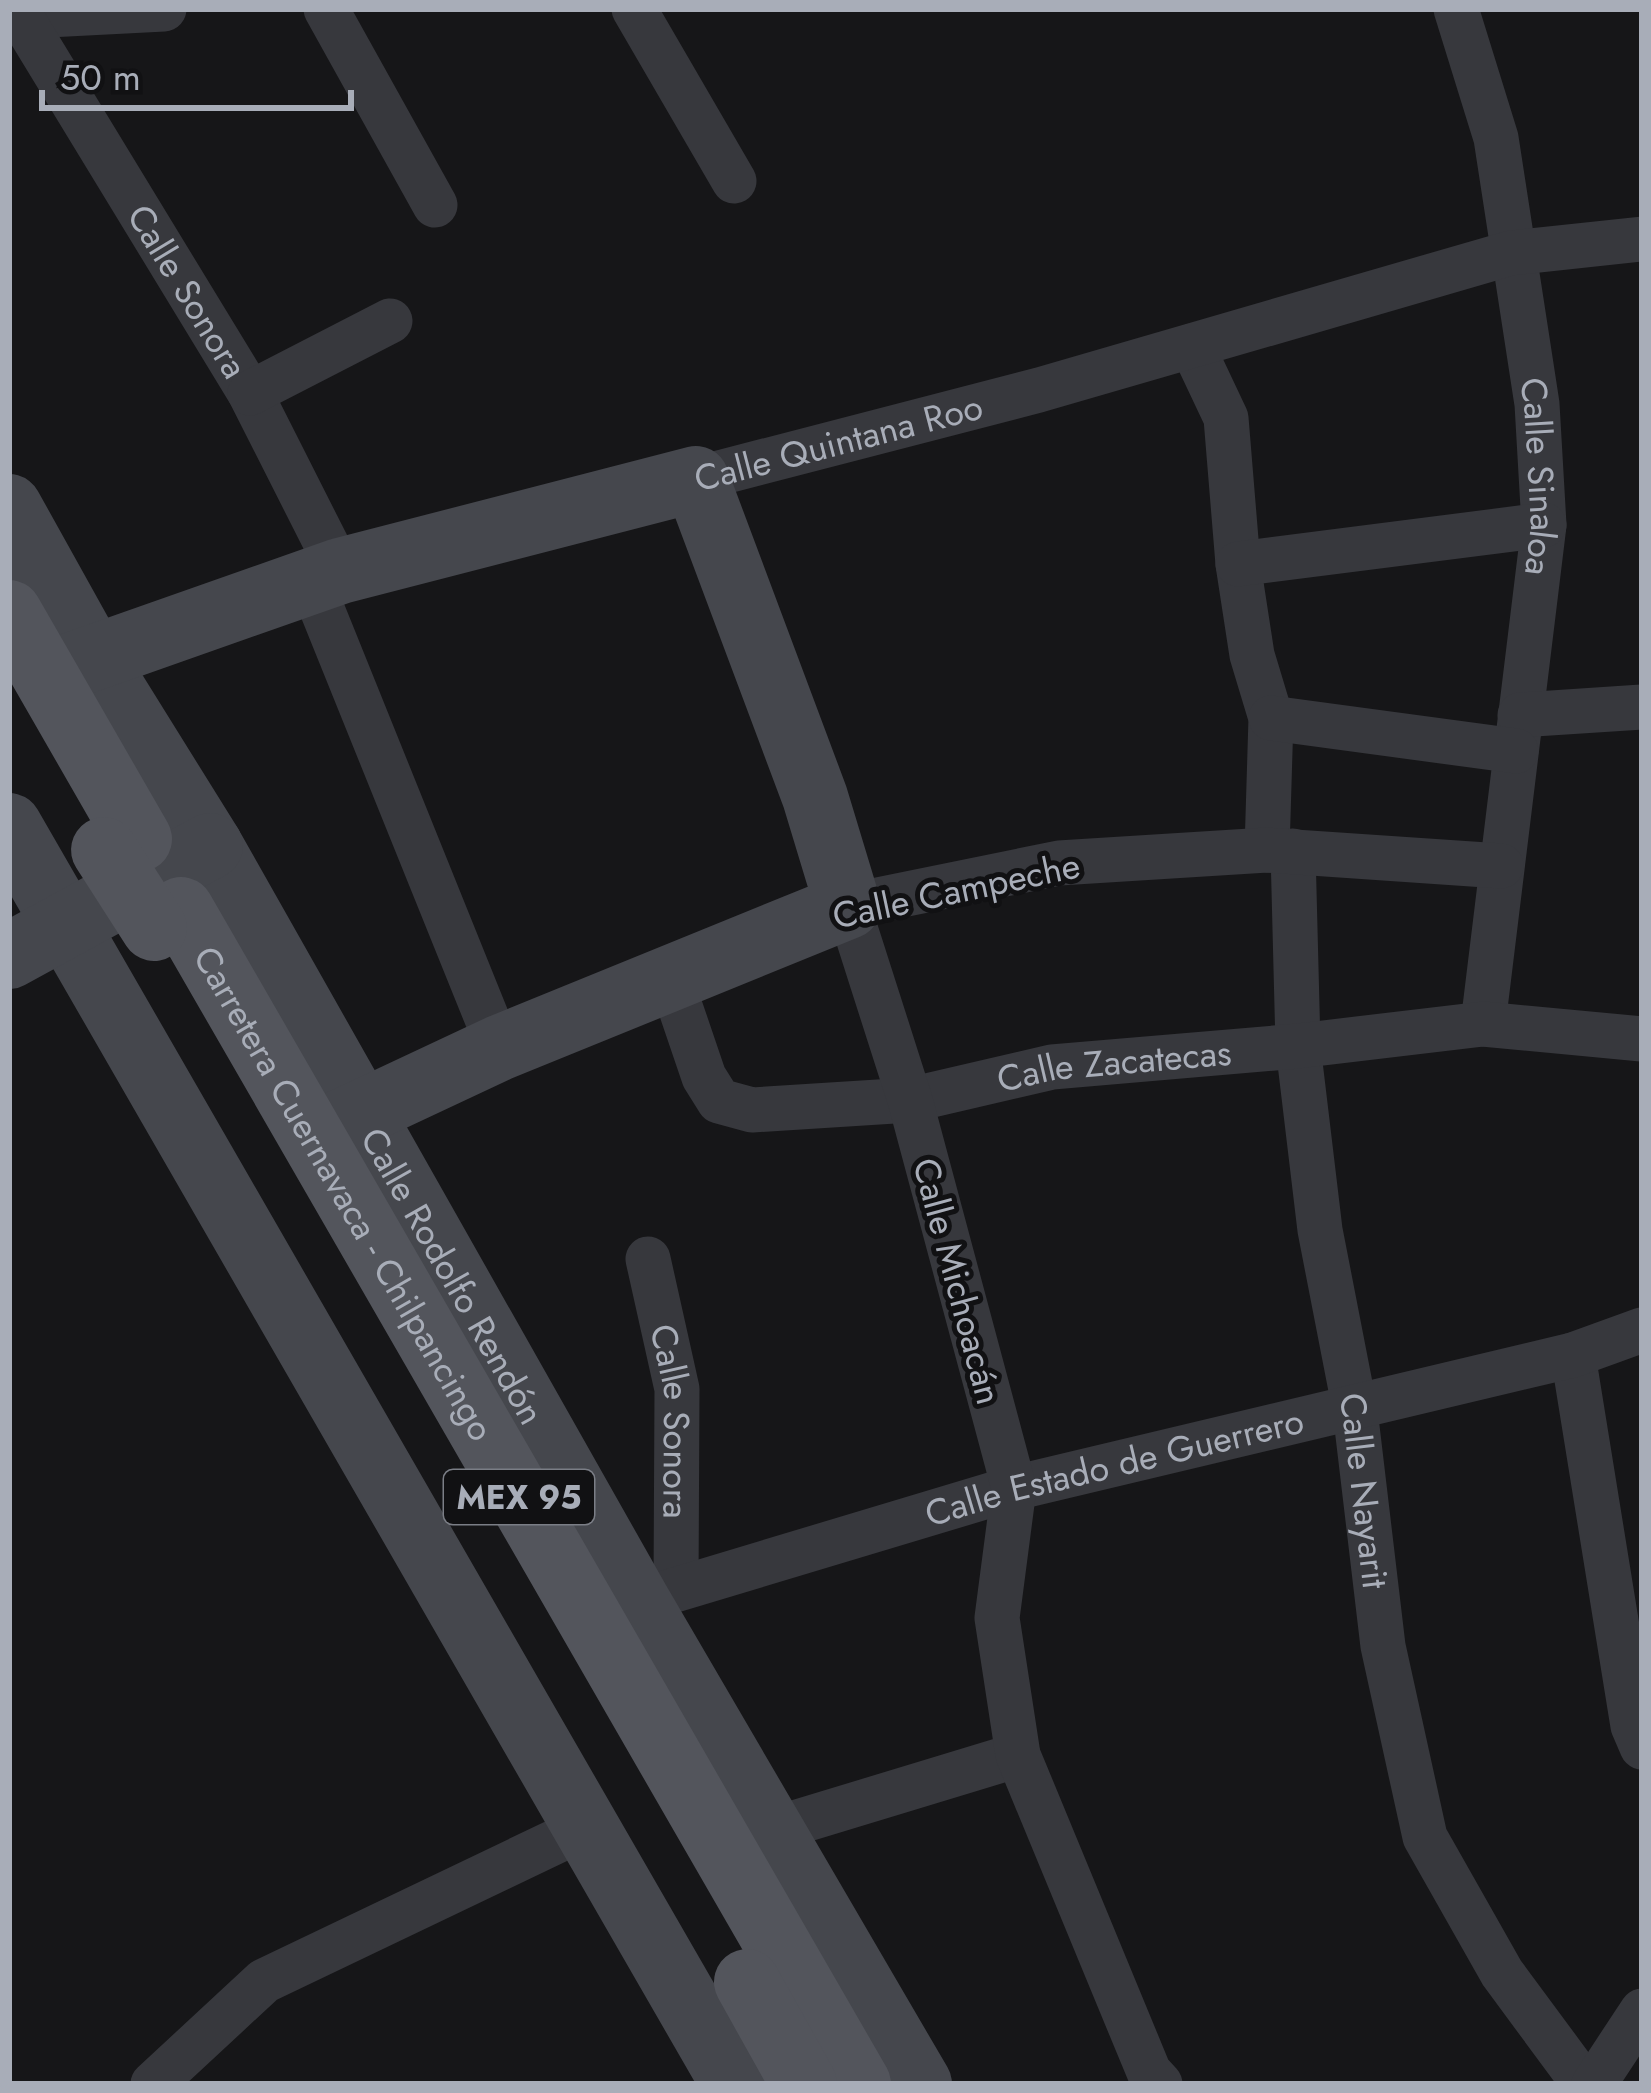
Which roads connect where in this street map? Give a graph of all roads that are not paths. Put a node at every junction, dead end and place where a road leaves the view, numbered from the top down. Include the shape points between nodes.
1 (164, 9) edge
2 (326, 9) edge
3 (634, 9) edge
4 (1456, 9) edge
5 (15, 17) edge
6 (734, 181) dead end
7 (435, 205) dead end
8 (1642, 239) edge
9 (1511, 253) junction
10 (391, 321) dead end
11 (1192, 346) junction
12 (250, 393) junction
13 (696, 479) junction
14 (9, 507) edge
15 (1544, 525) junction
16 (1238, 564) junction
17 (326, 576) junction
18 (9, 613) edge
19 (49, 678) edge
20 (1642, 707) edge
21 (1271, 718) junction
22 (1518, 733) junction
23 (9, 826) edge
24 (210, 846) junction
25 (1280, 850) junction
26 (1501, 866) junction
27 (848, 906) junction
28 (167, 919) junction
29 (64, 923) junction
30 (9, 956) edge
31 (671, 980) junction
32 (1483, 1024) junction
33 (1642, 1039) edge
34 (1298, 1046) junction
35 (499, 1048) junction
36 (910, 1100) junction
37 (335, 1125) junction
38 (648, 1259) dead end
39 (1642, 1330) edge
40 (1573, 1355) junction
41 (1355, 1410) junction
42 (1014, 1489) junction
43 (634, 1602) junction
44 (1642, 1747) edge
45 (1018, 1755) junction
46 (586, 1827) junction
47 (745, 1838) junction
48 (1642, 2012) edge
49 (1142, 2080) edge
50 (154, 2084) edge
51 (734, 2084) edge
52 (804, 2084) edge
53 (858, 2084) edge
54 (919, 2084) edge
55 (1584, 2084) edge
56 (1594, 2084) edge

1 - 5 street
2 - 7 street
3 - 6 street
4 - 9 street, Calle Sinaloa via 1496,138
5 - 12 street, Calle Sonora
8 - 9 street, Calle Quintana Roo
9 - 11 street, Calle Quintana Roo
9 - 15 street, Calle Sinaloa via 1537,404
10 - 12 street
11 - 13 street, Calle Quintana Roo
11 - 16 street, Calle Nayarit via 1226,418
12 - 17 street, Calle Sonora
13 - 17 street, Calle Quintana Roo
13 - 27 street, Calle Michoacán
14 - 19 street, Calle Rodolfo Rendón
15 - 16 street
15 - 22 street, Calle Sinaloa
16 - 21 street, Calle Nayarit
17 - 19 street, Calle Quintana Roo
17 - 35 street, Calle Sonora
18 - 19 main road, Carretera Cuernavaca - Chilpancingo / MEX 95
19 - 24 street, Calle Rodolfo Rendón
19 - 28 main road, Carretera Cuernavaca - Chilpancingo / MEX 95, bridge via 122,844
20 - 22 street
21 - 22 street
21 - 25 street, Calle Nayarit
22 - 26 street, Calle Sinaloa
23 - 29 street
24 - 29 street
24 - 37 street, Calle Rodolfo Rendón
25 - 26 street, Calle Campeche
25 - 27 street, Calle Campeche via 1059,863
25 - 34 street, Calle Nayarit
26 - 32 street, Calle Sinaloa
27 - 31 street, Calle Campeche
27 - 36 street, Calle Michoacán
28 - 37 main road, Carretera Cuernavaca - Chilpancingo / MEX 95
28 - 52 main road, Carretera Cuernavaca - Chilpancingo / MEX 95
29 - 30 street
29 - 46 street
31 - 35 street, Calle Campeche
31 - 36 street, Calle Zacatecas via 719,1101 752,1110
32 - 33 street, Calle Zacatecas
32 - 34 street, Calle Zacatecas
34 - 36 street, Calle Zacatecas via 1052,1067
34 - 41 street, Calle Nayarit via 1320,1230
35 - 37 street, Calle Campeche
36 - 42 street, Calle Michoacán
37 - 43 main road, Carretera Cuernavaca - Chilpancingo / MEX 95
38 - 43 street, Calle Sonora via 677,1389
39 - 40 street, Calle Estado de Guerrero
40 - 41 street, Calle Estado de Guerrero
40 - 44 street
41 - 42 street, Calle Estado de Guerrero
41 - 55 street, Calle Nayarit via 1383,1646 1425,1837 1502,1973
42 - 43 street, Calle Estado de Guerrero
42 - 45 street, Calle Michoacán via 997,1618
43 - 47 main road, Carretera Cuernavaca - Chilpancingo / MEX 95
45 - 47 street
45 - 49 street, Calle Michoacán
46 - 50 street via 264,1981
46 - 51 street
47 - 53 main road, Carretera Cuernavaca - Chilpancingo / MEX 95
47 - 54 street
48 - 56 street

